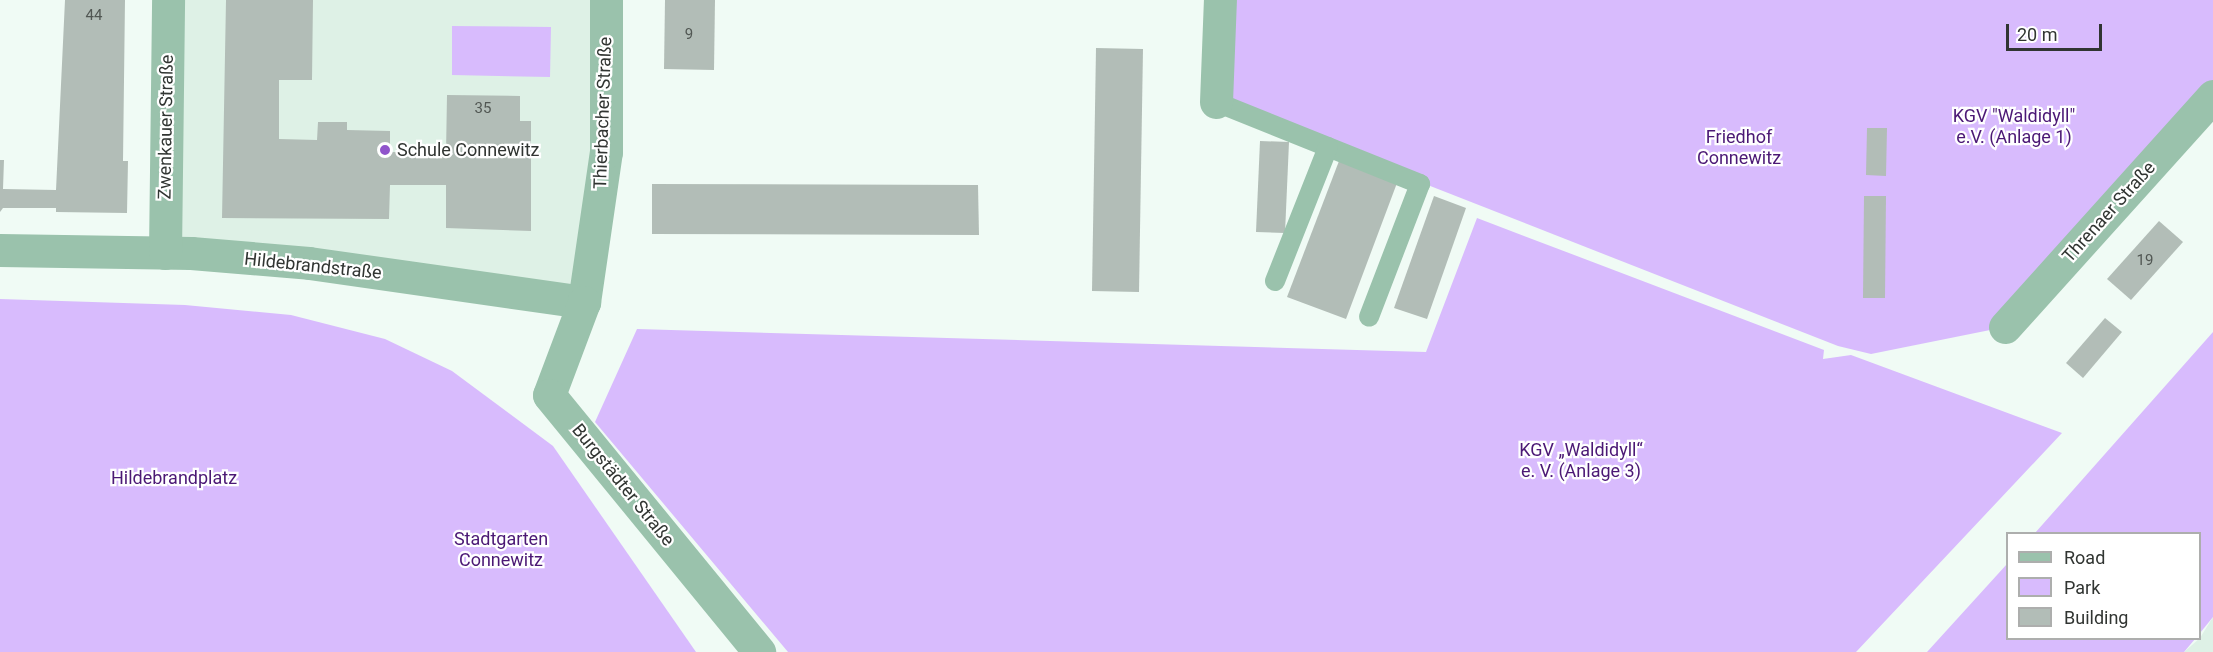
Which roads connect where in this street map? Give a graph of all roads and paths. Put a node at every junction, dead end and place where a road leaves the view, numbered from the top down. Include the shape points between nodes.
1 (168, 0) edge
2 (606, 0) edge
3 (1220, 0) edge
4 (2213, 96) edge
5 (1216, 102) joint
6 (1328, 147) junction
7 (0, 250) edge
8 (165, 253) junction
9 (1275, 281) dead end
10 (584, 302) junction
11 (1369, 317) dead end
12 (2006, 327) dead end
13 (759, 652) edge

1 - 8 street, Zwenkauer Straße
2 - 10 street, Thierbacher Straße via 606,152 593,262
3 - 5 street
4 - 12 street, Threnaer Straße
5 - 6 lane
6 - 9 lane
6 - 11 lane via 1420,184
7 - 8 street, Hildebrandstraße
8 - 10 street, Hildebrandstraße via 309,263
10 - 13 street, Burgstädter Straße via 549,395

